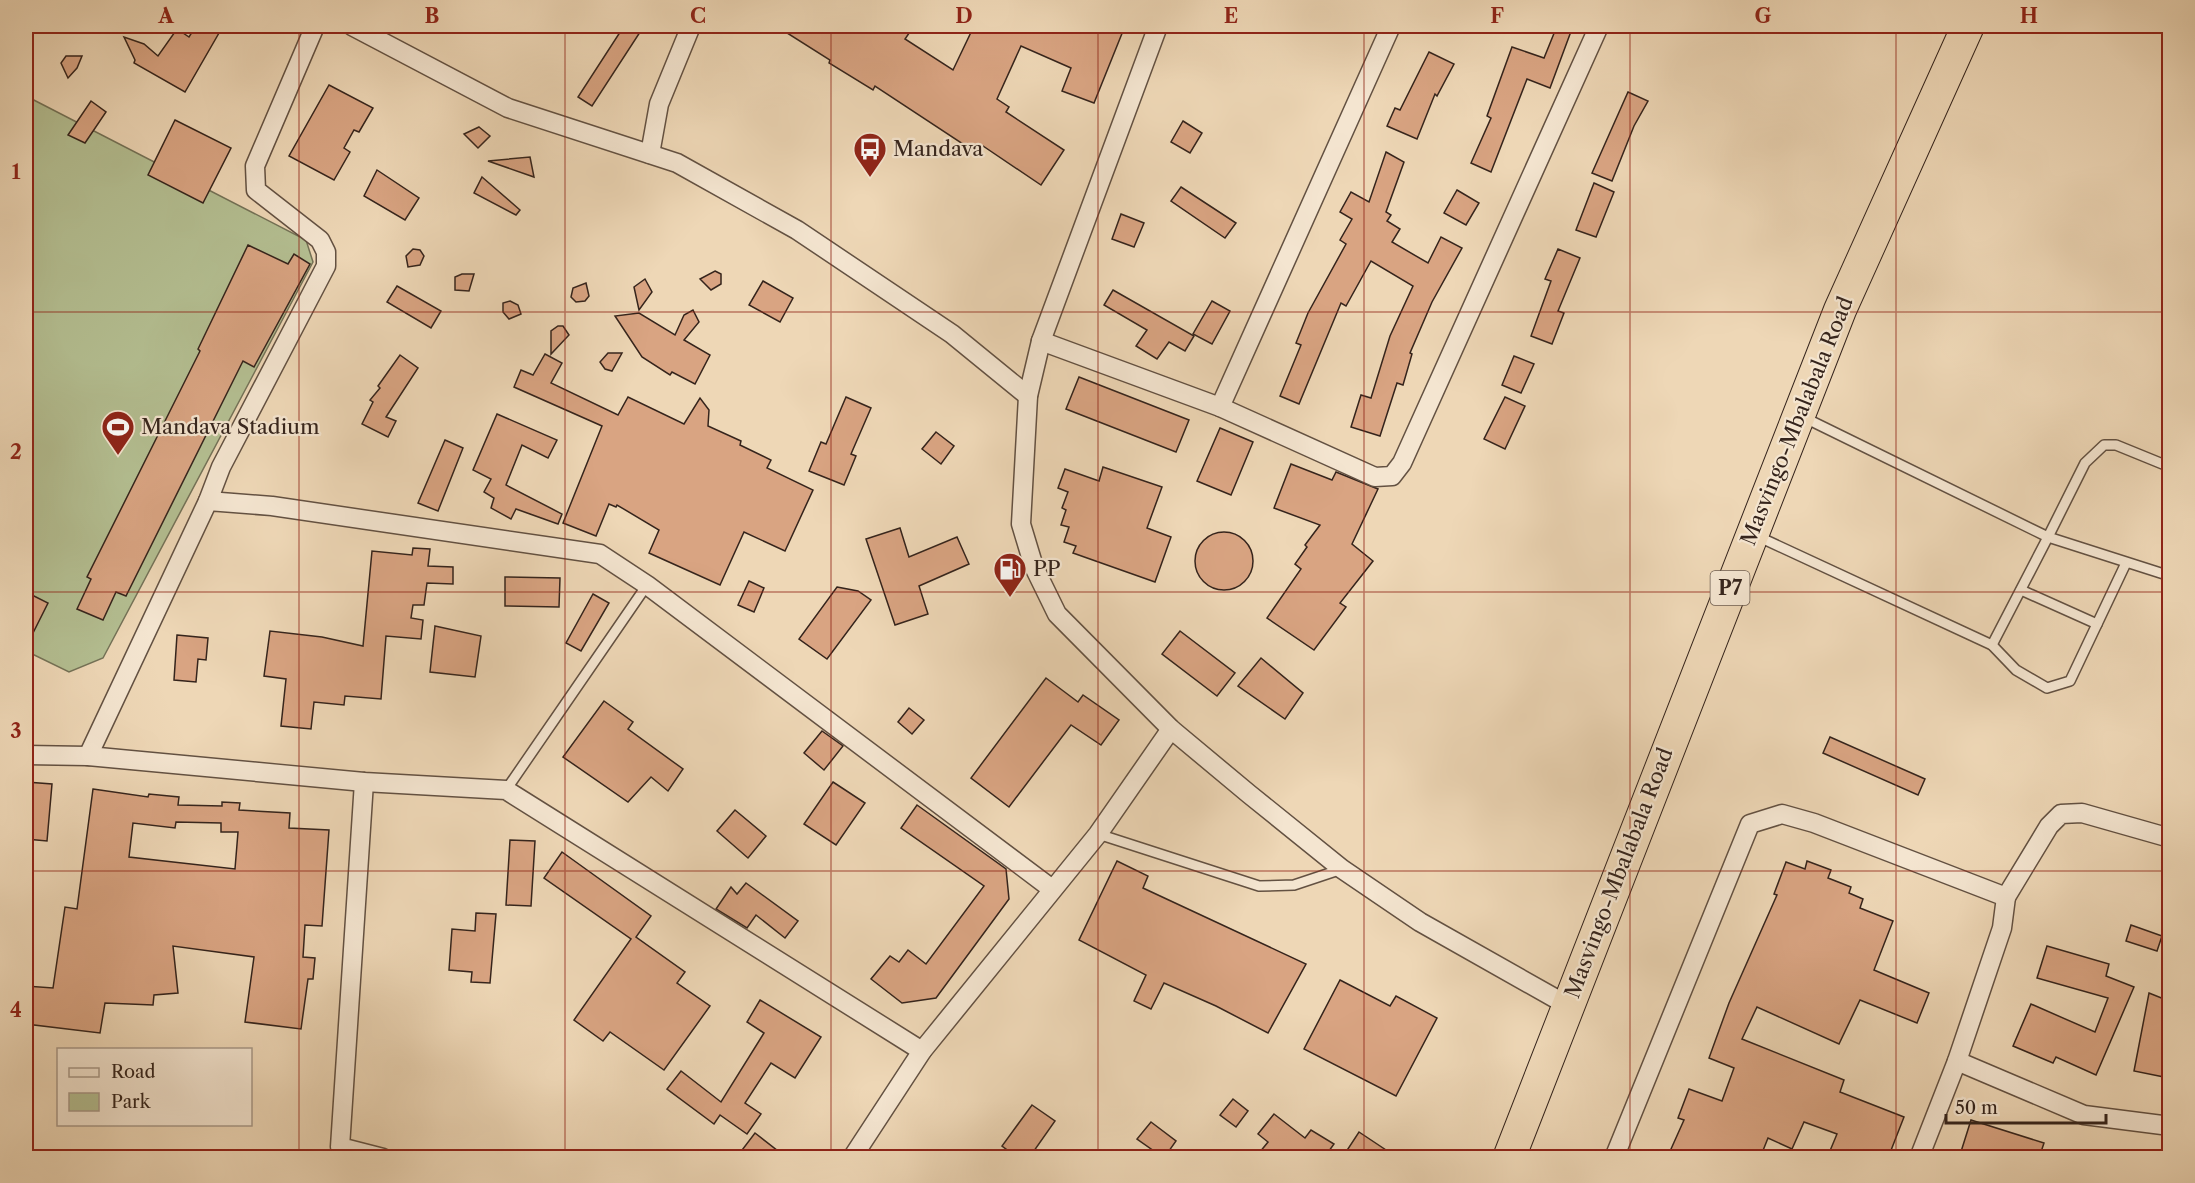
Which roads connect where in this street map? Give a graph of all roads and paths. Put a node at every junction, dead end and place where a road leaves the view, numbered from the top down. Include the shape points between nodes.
1 (315, 26) edge
2 (352, 26) edge
3 (691, 26) edge
4 (1158, 26) edge
5 (1391, 26) edge
6 (1968, 26) edge
7 (1595, 27) edge
8 (650, 154) junction
9 (1041, 341) junction
10 (1028, 396) junction
11 (1220, 407) junction
12 (1798, 414) junction
13 (2169, 467) edge
14 (208, 501) junction
15 (1752, 534) junction
16 (2048, 537) junction
17 (2126, 563) junction
18 (2169, 576) edge
19 (647, 585) junction
20 (2021, 590) junction
21 (2097, 624) junction
22 (1992, 645) junction
23 (1171, 729) junction
24 (26, 755) edge
25 (88, 756) junction
26 (364, 782) junction
27 (506, 790) junction
28 (1098, 834) junction
29 (2169, 838) edge
30 (1342, 869) junction
31 (1052, 889) junction
32 (2006, 897) junction
33 (1567, 1005) junction
34 (922, 1052) junction
35 (1958, 1061) junction
36 (2169, 1126) edge
37 (335, 1152) edge
38 (383, 1158) edge
39 (852, 1158) edge
40 (1509, 1158) edge
41 (1614, 1158) edge
42 (1919, 1158) edge

1 - 14 street via 255,166 253,179 256,190 320,240 326,252 326,266 221,467
2 - 8 street via 508,108
3 - 8 street via 659,104
4 - 9 street
5 - 11 street
6 - 12 highway, Masvingo-Mbalabala Road / P7 via 1840,309
7 - 11 street via 1402,463 1392,476 1375,477
8 - 10 street via 677,163 797,230 952,334
9 - 10 street
9 - 11 street
10 - 23 street via 1021,524 1034,567 1057,614
12 - 15 highway, Masvingo-Mbalabala Road / P7
12 - 16 lane
13 - 16 lane via 2116,445 2104,445 2085,463
14 - 19 street via 272,506 600,554
14 - 25 street
15 - 22 lane
15 - 33 highway, Masvingo-Mbalabala Road / P7
16 - 17 lane
16 - 20 lane
17 - 18 lane
17 - 21 lane
19 - 27 lane
19 - 31 street
20 - 21 lane
20 - 22 lane
21 - 22 lane via 2070,681 2047,688 2016,670
23 - 28 street
23 - 30 street
24 - 25 street
25 - 26 street
26 - 27 street
26 - 37 street
27 - 34 street
28 - 30 lane via 1260,886 1294,885
28 - 31 street
29 - 32 street via 2082,813 2061,814 2049,826
30 - 33 street via 1420,922
31 - 34 street
32 - 35 street via 2002,928
32 - 41 street via 1814,823 1782,814 1750,824
33 - 40 highway, Masvingo-Mbalabala Road / P7
34 - 39 street
35 - 36 street via 2084,1115
35 - 42 street
37 - 38 street

